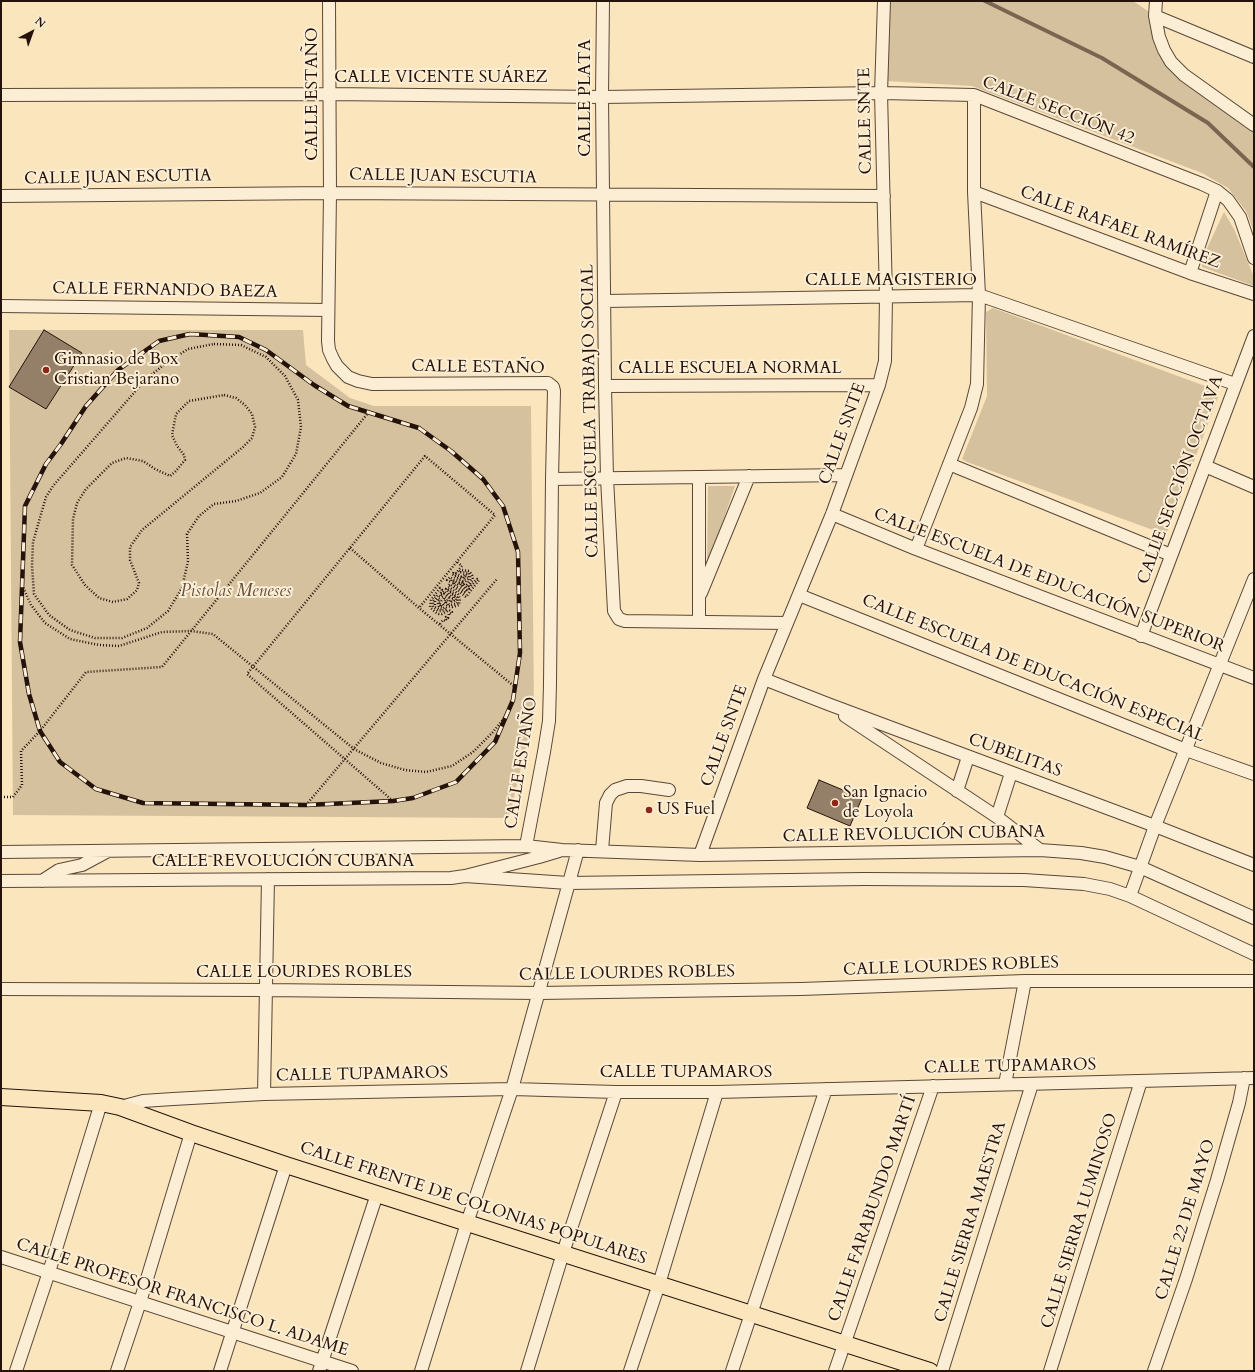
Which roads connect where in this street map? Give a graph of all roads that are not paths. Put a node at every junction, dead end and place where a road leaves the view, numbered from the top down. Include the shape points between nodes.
1 (329, 1) edge
2 (603, 1) edge
3 (884, 1) edge
4 (1156, 1) edge
5 (1155, 16) junction
6 (1254, 57) edge
7 (882, 93) junction
8 (330, 94) junction
9 (1, 95) edge
10 (974, 95) junction
11 (602, 97) junction
12 (1254, 125) edge
13 (1217, 191) junction
14 (330, 192) junction
15 (974, 192) junction
16 (603, 195) junction
17 (1, 196) edge
18 (884, 196) junction
19 (1254, 258) edge
20 (1190, 273) junction
21 (1254, 294) edge
22 (979, 295) junction
23 (886, 297) junction
24 (605, 301) junction
25 (1, 306) edge
26 (328, 310) junction
27 (1254, 336) edge
28 (1235, 384) junction
29 (879, 385) junction
30 (605, 386) junction
31 (949, 464) junction
32 (1205, 466) junction
33 (846, 475) junction
34 (749, 476) junction
35 (608, 478) junction
36 (699, 478) junction
37 (552, 479) junction
38 (1254, 487) edge
39 (832, 514) junction
40 (916, 549) junction
41 (1171, 555) junction
42 (1254, 581) edge
43 (799, 595) junction
44 (699, 598) junction
45 (700, 622) junction
46 (787, 623) junction
47 (1141, 636) junction
48 (1219, 665) junction
49 (1254, 678) edge
50 (764, 679) junction
51 (828, 704) junction
52 (1186, 750) junction
53 (968, 757) junction
54 (1012, 773) junction
55 (1254, 774) edge
56 (669, 790) dead end
57 (957, 791) junction
58 (996, 817) junction
59 (1156, 826) junction
60 (526, 846) junction
61 (109, 850) junction
62 (562, 850) junction
63 (578, 850) junction
64 (602, 850) junction
65 (1040, 850) junction
66 (1, 852) edge
67 (700, 855) junction
68 (1254, 865) edge
69 (1140, 867) junction
70 (465, 876) junction
71 (268, 879) junction
72 (1, 881) edge
73 (42, 881) junction
74 (568, 883) junction
75 (1130, 896) junction
76 (1254, 918) edge
77 (1254, 954) edge
78 (1025, 981) junction
79 (1254, 981) edge
80 (1, 989) edge
81 (266, 990) junction
82 (539, 992) junction
83 (1249, 1078) edge
84 (1141, 1081) junction
85 (1005, 1084) junction
86 (1032, 1084) junction
87 (933, 1086) junction
88 (512, 1089) junction
89 (826, 1089) junction
90 (616, 1092) junction
91 (717, 1092) junction
92 (264, 1094) junction
93 (1, 1097) edge
94 (101, 1103) junction
95 (120, 1107) junction
96 (191, 1133) junction
97 (286, 1165) junction
98 (377, 1194) junction
99 (467, 1222) junction
100 (563, 1253) junction
101 (1, 1257) edge
102 (49, 1272) junction
103 (659, 1284) junction
104 (140, 1302) junction
105 (751, 1313) junction
106 (233, 1332) junction
107 (844, 1343) junction
108 (321, 1366) edge
109 (16, 1371) edge
110 (117, 1371) edge
111 (220, 1371) edge
112 (352, 1371) edge
113 (421, 1371) edge
114 (527, 1371) edge
115 (630, 1371) edge
116 (732, 1371) edge
117 (835, 1371) edge
118 (930, 1371) edge
119 (942, 1371) edge
120 (1050, 1371) edge
121 (1154, 1371) edge

1 - 8 street, CALLE ESTAÑO
2 - 11 street, CALLE PLATA
3 - 7 street, CALLE SNTE
4 - 5 street
5 - 6 street
5 - 12 street via 1159,37 1171,62 1184,75
7 - 10 street, CALLE SECCIÓN 42
7 - 11 street, CALLE VICENTE SUÁREZ
7 - 18 street, CALLE SNTE
8 - 9 street, CALLE VICENTE SUÁREZ
8 - 11 street, CALLE VICENTE SUÁREZ
8 - 14 street, CALLE ESTAÑO
10 - 13 street, CALLE SECCIÓN 42
10 - 15 street
11 - 16 street, CALLE PLATA
13 - 19 street via 1228,200 1240,217
13 - 20 street
14 - 16 street, CALLE JUAN ESCUTIA
14 - 17 street, CALLE JUAN ESCUTIA
14 - 26 street, CALLE ESTAÑO
15 - 20 street, CALLE RAFAEL RAMÍREZ
15 - 22 street
16 - 18 street, CALLE JUAN ESCUTIA
16 - 24 street, CALLE ESCUELA TRABAJO SOCIAL
18 - 23 street, CALLE SNTE
20 - 21 street, CALLE RAFAEL RAMÍREZ
22 - 23 street, CALLE MAGISTERIO
22 - 28 street, CALLE MAGISTERIO
22 - 31 street via 975,397
23 - 24 street, CALLE MAGISTERIO
23 - 29 street, CALLE SNTE via 885,362
24 - 30 street, CALLE ESCUELA TRABAJO SOCIAL
25 - 26 street, CALLE FERNANDO BAEZA
26 - 37 street, CALLE ESTAÑO via 329,350 345,374 358,381 372,384 551,385 554,391
27 - 28 street, CALLE SECCIÓN OCTAVA
28 - 32 street, CALLE SECCIÓN OCTAVA
29 - 30 street, CALLE ESCUELA NORMAL
29 - 33 street, CALLE SNTE
30 - 35 street, CALLE ESCUELA TRABAJO SOCIAL
31 - 40 street
31 - 41 street
32 - 38 street
32 - 41 street, CALLE SECCIÓN OCTAVA
33 - 34 street
33 - 39 street, CALLE SNTE
34 - 36 street
34 - 44 street
35 - 36 street
35 - 37 street
35 - 45 street, CALLE ESCUELA TRABAJO SOCIAL via 614,611 625,621
36 - 44 street
37 - 60 street, CALLE ESTAÑO via 549,721
39 - 40 street, CALLE ESCUELA DE EDUCACIÓN SUPERIOR
39 - 43 street, CALLE SNTE
40 - 47 street, CALLE ESCUELA DE EDUCACIÓN SUPERIOR
41 - 47 street, CALLE SECCIÓN OCTAVA
42 - 48 street
43 - 46 street, CALLE SNTE
43 - 52 street, CALLE ESCUELA DE EDUCACIÓN ESPECIAL
44 - 45 street
45 - 46 street
46 - 50 street, CALLE SNTE
47 - 48 street, CALLE ESCUELA DE EDUCACIÓN SUPERIOR
48 - 49 street, CALLE ESCUELA DE EDUCACIÓN SUPERIOR
48 - 52 street
50 - 51 street, CUBELITAS
50 - 67 street, CALLE SNTE
51 - 53 street, CUBELITAS
51 - 57 street
52 - 55 street, CALLE ESCUELA DE EDUCACIÓN ESPECIAL
52 - 59 street
53 - 54 street, CUBELITAS
53 - 57 street
54 - 58 street
54 - 59 street, CUBELITAS
56 - 64 street via 641,786 627,786 615,790 606,803
57 - 58 street
58 - 65 street
59 - 68 street, CUBELITAS
59 - 69 street
60 - 61 street, CALLE REVOLUCIÓN CUBANA
60 - 62 street, CALLE REVOLUCIÓN CUBANA
61 - 66 street, CALLE REVOLUCIÓN CUBANA
61 - 73 street via 82,864 59,870
62 - 63 street, CALLE REVOLUCIÓN CUBANA
62 - 70 street, CALLE REVOLUCIÓN CUBANA
63 - 64 street, CALLE REVOLUCIÓN CUBANA
63 - 74 street
64 - 67 street, CALLE REVOLUCIÓN CUBANA
65 - 67 street, CALLE REVOLUCIÓN CUBANA
65 - 69 street, CALLE REVOLUCIÓN CUBANA via 1105,857
69 - 75 street
69 - 76 street, CALLE REVOLUCIÓN CUBANA
70 - 71 street, CALLE REVOLUCIÓN CUBANA
70 - 74 street
71 - 73 street, CALLE REVOLUCIÓN CUBANA
71 - 81 street
72 - 73 street, CALLE REVOLUCIÓN CUBANA
74 - 75 street via 864,879 1024,880 1084,884
74 - 82 street
75 - 77 street
78 - 79 street, CALLE LOURDES ROBLES
78 - 82 street, CALLE LOURDES ROBLES via 801,989
78 - 85 street
80 - 81 street, CALLE LOURDES ROBLES
81 - 82 street, CALLE LOURDES ROBLES
81 - 92 street
82 - 88 street
83 - 84 street, CALLE TUPAMAROS
83 - 121 street, CALLE 22 DE MAYO via 1239,1103 1218,1180 1186,1279
84 - 86 street, CALLE TUPAMAROS
84 - 120 street, CALLE SIERRA LUMINOSO
85 - 86 street, CALLE TUPAMAROS
85 - 87 street, CALLE TUPAMAROS
86 - 119 street, CALLE SIERRA MAESTRA
87 - 89 street, CALLE TUPAMAROS
87 - 107 street, CALLE FARABUNDO MARTÍ
88 - 90 street, CALLE TUPAMAROS
88 - 92 street, CALLE TUPAMAROS
88 - 99 street
89 - 91 street, CALLE TUPAMAROS
89 - 105 street
90 - 91 street, CALLE TUPAMAROS
90 - 100 street
91 - 103 street
92 - 95 street, CALLE TUPAMAROS via 143,1101
93 - 94 main road, CALLE FRENTE DE COLONIAS POPULARES
94 - 95 main road, CALLE FRENTE DE COLONIAS POPULARES
94 - 102 street
95 - 96 main road, CALLE FRENTE DE COLONIAS POPULARES
96 - 97 main road, CALLE FRENTE DE COLONIAS POPULARES
96 - 104 street
97 - 98 main road, CALLE FRENTE DE COLONIAS POPULARES
97 - 106 street
98 - 99 main road, CALLE FRENTE DE COLONIAS POPULARES
98 - 108 street
99 - 100 main road, CALLE FRENTE DE COLONIAS POPULARES
99 - 113 street
100 - 103 main road, CALLE FRENTE DE COLONIAS POPULARES
100 - 114 street
101 - 102 street, CALLE PROFESOR FRANCISCO L. ADAME
102 - 104 street, CALLE PROFESOR FRANCISCO L. ADAME
102 - 109 street
103 - 105 main road, CALLE FRENTE DE COLONIAS POPULARES
103 - 115 street
104 - 106 street, CALLE PROFESOR FRANCISCO L. ADAME
104 - 110 street
105 - 107 main road, CALLE FRENTE DE COLONIAS POPULARES
105 - 116 street
106 - 108 street, CALLE PROFESOR FRANCISCO L. ADAME
106 - 111 street
107 - 117 street, CALLE FARABUNDO MARTÍ
107 - 118 main road, CALLE FRENTE DE COLONIAS POPULARES
108 - 112 street, CALLE PROFESOR FRANCISCO L. ADAME

